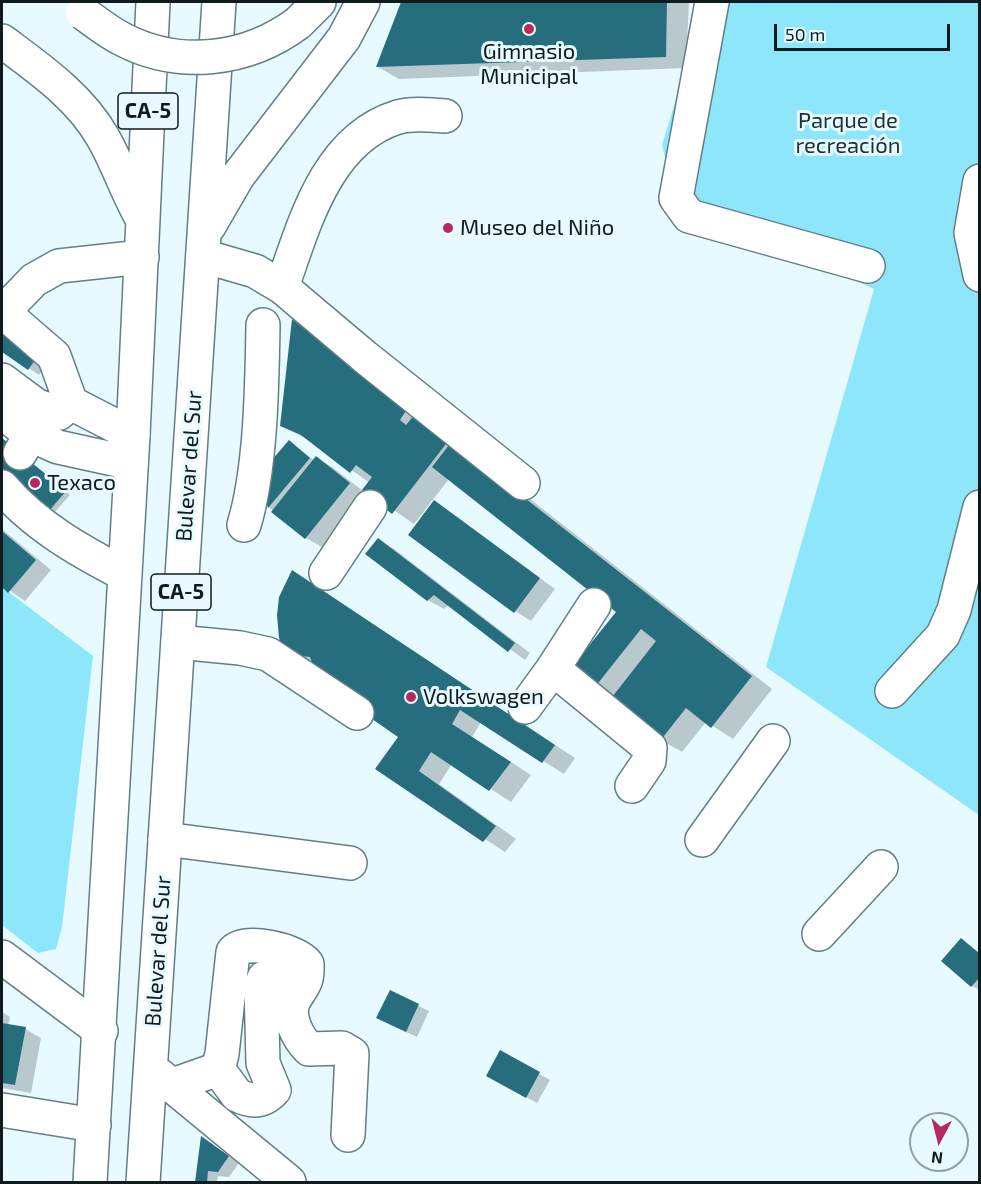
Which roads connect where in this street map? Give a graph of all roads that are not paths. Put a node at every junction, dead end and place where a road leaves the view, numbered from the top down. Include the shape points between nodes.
1 (153, 2) edge
2 (219, 2) edge
3 (363, 2) edge
4 (712, 2) edge
5 (77, 7) edge
6 (308, 12) edge
7 (2, 41) edge
8 (445, 116) dead end
9 (980, 181) edge
10 (144, 221) junction
11 (204, 246) junction
12 (142, 257) junction
13 (868, 266) dead end
14 (980, 275) edge
15 (282, 287) junction
16 (2, 312) edge
17 (263, 326) dead end
18 (2, 380) edge
19 (71, 403) junction
20 (2, 412) edge
21 (132, 449) junction
22 (11, 465) edge
23 (523, 483) dead end
24 (370, 507) dead end
25 (980, 507) edge
26 (244, 525) dead end
27 (326, 573) dead end
28 (124, 574) junction
29 (594, 605) dead end
30 (178, 642) junction
31 (552, 670) junction
32 (892, 691) dead end
33 (525, 707) dead end
34 (357, 713) dead end
35 (773, 741) dead end
36 (632, 786) dead end
37 (165, 839) junction
38 (702, 840) dead end
39 (350, 863) dead end
40 (881, 867) dead end
41 (819, 934) dead end
42 (2, 957) edge
43 (294, 1000) junction
44 (101, 1031) junction
45 (218, 1069) junction
46 (161, 1077) junction
47 (2, 1110) edge
48 (94, 1125) junction
49 (348, 1135) dead end
50 (90, 1182) edge
51 (143, 1182) edge
52 (289, 1182) edge

1 - 10 main road, CA-5
2 - 11 main road, Bulevar del Sur / CA-5
3 - 11 main road via 331,56 238,176
4 - 13 main road via 676,198 689,216
5 - 6 main road, bridge via 122,39 183,58 248,50 283,34
7 - 10 main road via 56,83 88,116
8 - 15 main road via 400,117 381,124 344,153 323,183
9 - 14 main road via 971,233
10 - 12 main road, CA-5
11 - 15 main road
11 - 30 main road, Bulevar del Sur / CA-5
12 - 16 main road via 59,266 34,280
12 - 21 main road, CA-5
15 - 23 main road
16 - 19 main road via 54,356
17 - 26 main road via 254,470
18 - 19 main road via 46,411 59,413
19 - 21 main road
20 - 22 main road
21 - 22 main road via 58,447
21 - 28 main road, CA-5
22 - 28 main road via 22,511
24 - 27 main road
25 - 32 main road via 944,635
28 - 44 main road, CA-5
29 - 31 main road
30 - 34 main road via 268,654
30 - 37 main road, Bulevar del Sur / CA-5
31 - 33 main road
31 - 36 main road via 650,748 650,761
35 - 38 main road
37 - 39 main road
37 - 46 main road, Bulevar del Sur / CA-5
40 - 41 main road
42 - 44 main road
43 - 45 main road via 284,986 264,978 263,1063 274,1090 267,1098 237,1095
43 - 45 main road via 304,988 308,974 304,959 278,949 250,945 235,948
43 - 49 main road via 292,1019 309,1049 342,1048 352,1054
44 - 48 main road, CA-5
45 - 46 main road
46 - 51 main road, Bulevar del Sur / CA-5
46 - 52 main road
47 - 48 main road
48 - 50 main road, CA-5

